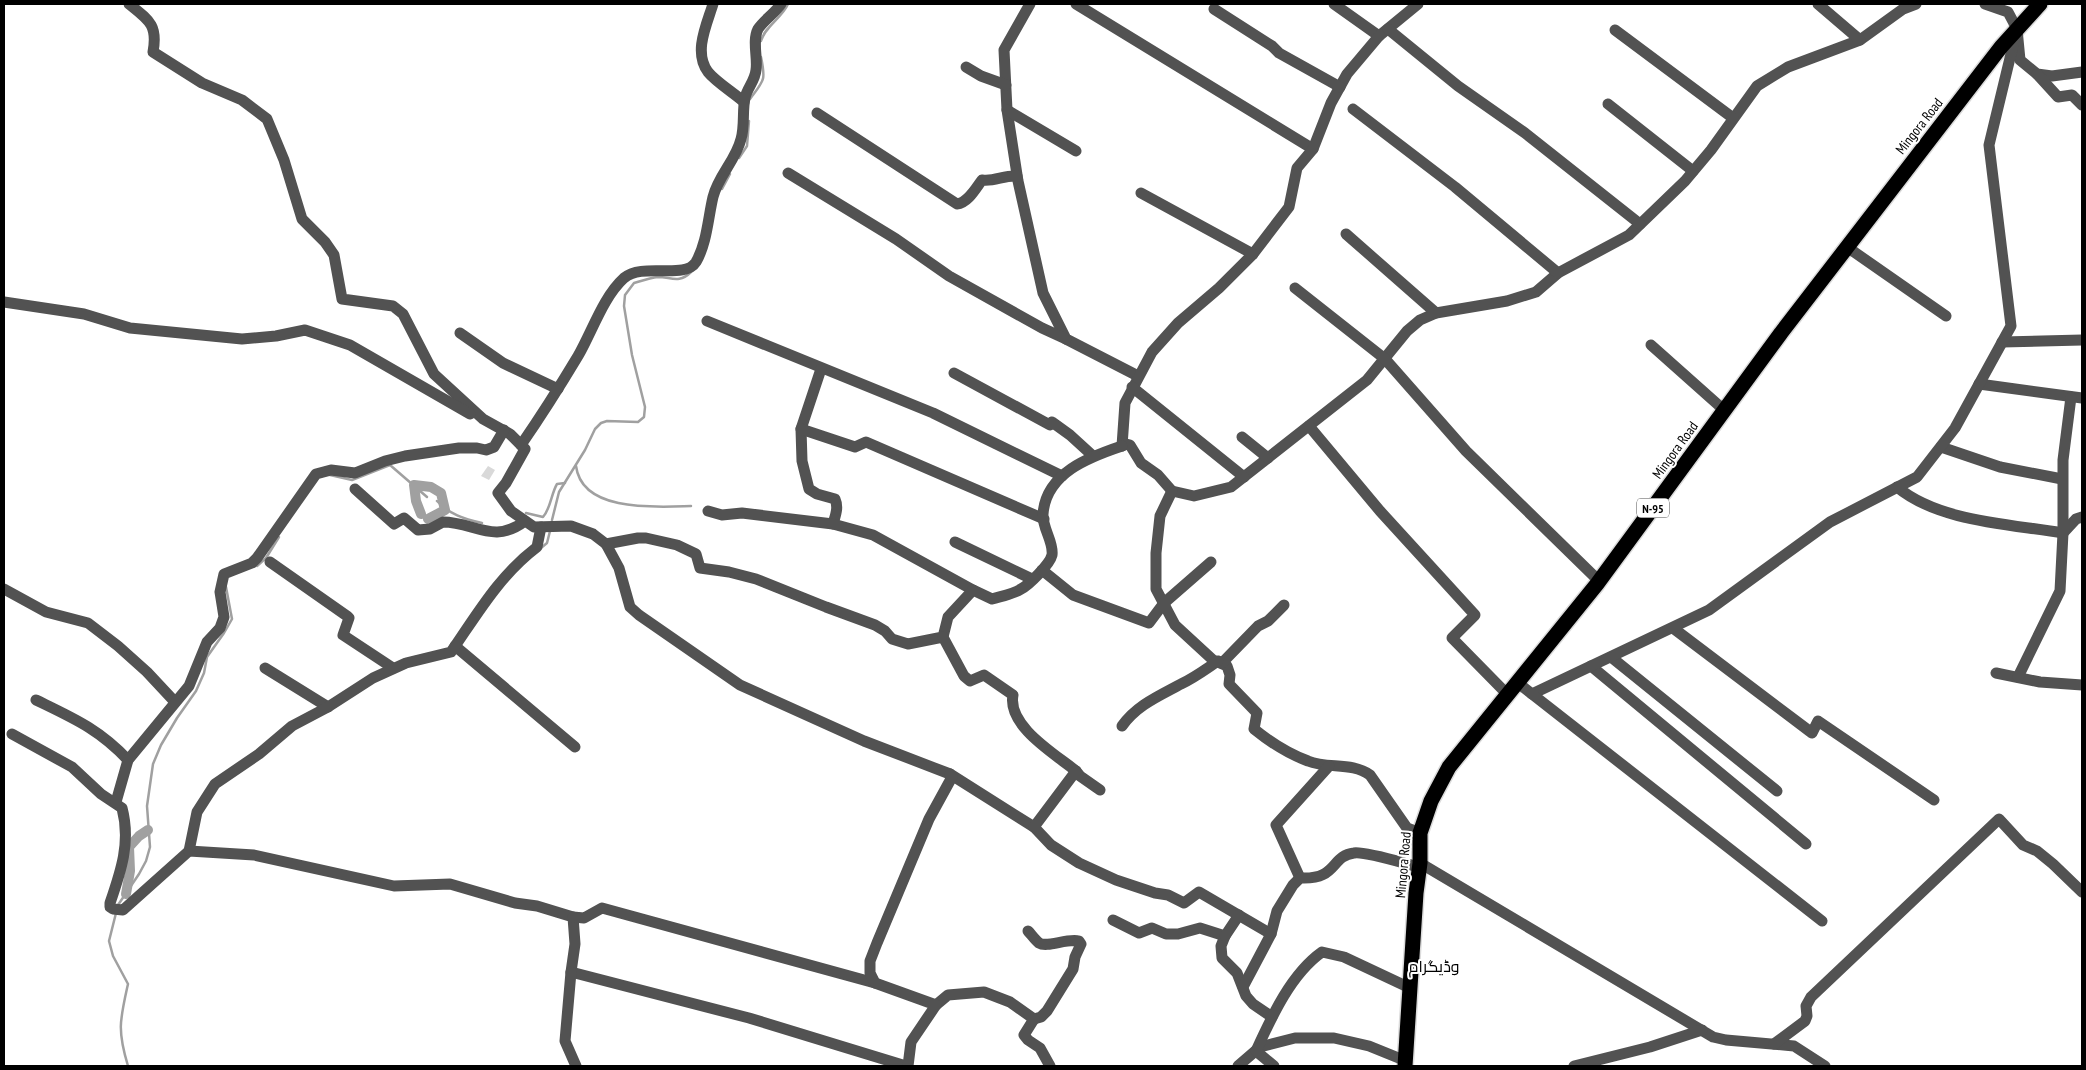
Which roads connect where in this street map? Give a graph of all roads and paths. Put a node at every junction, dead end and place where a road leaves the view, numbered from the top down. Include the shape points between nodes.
1 (130, 4) edge
2 (714, 4) edge
3 (781, 4) edge
4 (1030, 4) edge
5 (1076, 4) edge
6 (1334, 4) edge
7 (1418, 4) edge
8 (1818, 4) edge
9 (1916, 4) edge
10 (1985, 4) edge
11 (2040, 4) edge
12 (1214, 9) dead end
13 (2017, 29) junction
14 (1615, 30) dead end
15 (1383, 32) junction
16 (1860, 40) junction
17 (966, 67) dead end
18 (2082, 72) edge
19 (2037, 74) junction
20 (1006, 85) junction
21 (1340, 87) junction
22 (2077, 93) edge
23 (744, 102) junction
24 (1608, 104) dead end
25 (2082, 105) edge
26 (1353, 109) dead end
27 (1007, 110) junction
28 (818, 113) dead end
29 (1733, 118) junction
30 (1313, 149) junction
31 (1076, 151) dead end
32 (1693, 171) junction
33 (788, 173) dead end
34 (1017, 176) junction
35 (1141, 193) dead end
36 (1640, 224) junction
37 (1346, 234) dead end
38 (1847, 247) junction
39 (1253, 254) junction
40 (1558, 273) junction
41 (1295, 288) dead end
42 (4, 302) edge
43 (1436, 313) junction
44 (1946, 316) dead end
45 (707, 321) dead end
46 (460, 333) dead end
47 (1066, 339) junction
48 (2082, 340) edge
49 (2002, 342) junction
50 (1651, 345) dead end
51 (1385, 359) junction
52 (821, 369) junction
53 (954, 373) dead end
54 (1138, 376) junction
55 (1979, 384) junction
56 (1132, 387) junction
57 (558, 390) junction
58 (2077, 398) edge
59 (1724, 410) junction
60 (483, 419) junction
61 (1309, 426) junction
62 (801, 429) junction
63 (504, 430) junction
64 (1242, 437) dead end
65 (521, 445) junction
66 (1122, 446) junction
67 (1940, 447) junction
68 (1093, 456) junction
69 (1268, 458) junction
70 (1062, 476) junction
71 (1244, 477) junction
72 (2062, 479) junction
73 (1897, 487) junction
74 (355, 489) dead end
75 (1172, 491) junction
76 (708, 511) dead end
77 (2082, 517) edge
78 (1044, 519) junction
79 (525, 521) junction
80 (833, 524) junction
81 (541, 527) junction
82 (2063, 533) junction
83 (956, 542) dead end
84 (606, 544) junction
85 (270, 562) dead end
86 (1211, 562) dead end
87 (1042, 570) junction
88 (1032, 579) junction
89 (1598, 581) junction
90 (4, 590) edge
91 (973, 590) junction
92 (1164, 603) junction
93 (1284, 605) dead end
94 (1673, 628) junction
95 (943, 637) junction
96 (455, 646) junction
97 (1612, 658) junction
98 (1220, 662) junction
99 (1591, 666) junction
100 (265, 668) dead end
101 (392, 668) junction
102 (1996, 673) dead end
103 (2018, 677) junction
104 (1518, 683) junction
105 (2082, 685) edge
106 (1532, 694) junction
107 (1508, 695) junction
108 (36, 700) dead end
109 (175, 702) junction
110 (328, 707) junction
111 (1122, 726) dead end
112 (12, 734) dead end
113 (575, 747) dead end
114 (128, 760) junction
115 (1329, 766) junction
116 (1076, 771) junction
117 (950, 774) junction
118 (1100, 790) dead end
119 (1777, 791) dead end
120 (1934, 800) dead end
121 (116, 802) junction
122 (1034, 827) junction
123 (1420, 833) junction
124 (1806, 844) dead end
125 (190, 850) junction
126 (1420, 865) junction
127 (1300, 878) junction
128 (2082, 892) edge
129 (1239, 916) junction
130 (573, 917) junction
131 (1113, 920) dead end
132 (1822, 921) dead end
133 (1028, 931) dead end
134 (1271, 934) junction
135 (1225, 936) junction
136 (571, 972) junction
137 (875, 983) junction
138 (1243, 987) junction
139 (1410, 988) junction
140 (936, 1005) junction
141 (1272, 1016) junction
142 (1034, 1019) junction
143 (1702, 1030) junction
144 (1774, 1044) junction
145 (1256, 1051) junction
146 (1406, 1064) edge
147 (576, 1066) edge
148 (907, 1066) edge
149 (1050, 1066) edge
150 (1238, 1066) edge
151 (1274, 1066) edge
152 (1574, 1066) edge
153 (1825, 1066) edge

1 - 60 street via 149,20 156,38 153,52 202,83 242,100 267,119 302,218 334,255 342,299 393,306 403,314 434,374
2 - 23 street via 703,35 704,61 708,72
3 - 23 street via 756,35 757,68
4 - 20 street via 1004,50
5 - 30 street
6 - 15 street
7 - 15 street
8 - 16 street
9 - 16 street via 1902,9
10 - 13 street via 2008,12
11 - 13 highway, Mingora Road / N-95
12 - 21 street via 1279,53
13 - 19 street via 2020,60
13 - 38 highway, Mingora Road / N-95
13 - 49 street via 1989,145 2011,326
14 - 29 street
15 - 21 street
15 - 36 street via 1525,133
16 - 29 street via 1788,67 1757,86
17 - 20 street
18 - 19 street via 2052,76
19 - 22 street via 2058,97
20 - 27 street
21 - 30 street
22 - 25 street
23 - 57 street via 741,142 716,186 696,262 684,269 644,270 623,279 603,306
24 - 32 street
26 - 40 street via 1455,187
27 - 31 street
27 - 34 street
28 - 34 street via 957,204 967,199 982,180 989,182 1006,175
29 - 32 street
30 - 39 street via 1297,168 1289,207
32 - 36 street
33 - 47 street via 896,239 949,276
34 - 47 street via 1043,293
35 - 39 street
36 - 40 street via 1629,235
37 - 43 street
38 - 44 street
38 - 59 highway, Mingora Road / N-95
39 - 54 street via 1178,323 1152,352
40 - 43 street via 1536,292 1507,301
41 - 51 street
42 - 60 street via 84,314 130,328 242,339 305,330 350,345
43 - 51 street via 1407,331
45 - 52 street
46 - 57 street via 503,363
47 - 54 street
48 - 49 street
49 - 55 street
50 - 59 street
51 - 61 street via 1367,380
51 - 89 street via 1466,451
52 - 62 street
52 - 70 street via 933,413
53 - 68 street via 1050,425 1052,422
54 - 56 street
55 - 58 street
55 - 67 street via 1955,428
56 - 66 street via 1125,403
56 - 71 street
57 - 65 street
58 - 72 street
59 - 89 highway, Mingora Road / N-95
60 - 63 street
61 - 69 street
61 - 107 street via 1380,511 1476,615 1452,638
62 - 78 street via 855,447 866,442
62 - 80 street via 802,461 810,489 835,499 837,508
63 - 65 street
63 - 109 street via 494,447 486,450 459,448 384,461 355,473 331,470 316,474 257,558 224,574 220,592 224,617 220,628 207,642 192,680
64 - 69 street
65 - 79 street via 525,449 498,493 511,511
66 - 68 street
66 - 75 street via 1130,445 1141,463
67 - 72 street via 2000,468
67 - 73 street via 1917,478
68 - 70 street
69 - 71 street
70 - 78 street via 1051,487
71 - 75 street via 1230,487 1194,496
72 - 82 street
73 - 82 street via 1914,500 1939,511
73 - 94 street via 1830,522 1709,610
74 - 79 street via 394,524 404,518 418,530 430,529 443,522 480,530 509,531
75 - 92 street via 1160,516 1156,553 1156,588
76 - 80 street via 722,515 742,513
77 - 82 street
78 - 87 street via 1052,554
79 - 81 street
80 - 91 street via 873,535
81 - 84 street via 571,526 593,534
81 - 96 street via 537,547 504,576
82 - 103 street via 2060,591
83 - 88 street
84 - 95 street via 638,538 676,545 696,554 700,568 756,579 875,625 892,639 914,644
84 - 117 street via 619,568 630,607 718,671 797,712
85 - 101 street via 347,616 343,636
86 - 92 street
87 - 88 street
87 - 92 street via 1073,595 1149,623
88 - 91 street via 1023,588 992,599
89 - 104 highway, Mingora Road / N-95
90 - 109 street via 46,612 88,623 147,672
91 - 95 street via 948,617
92 - 98 street via 1176,625 1208,656
93 - 98 street
94 - 97 street
94 - 120 street via 1812,733 1818,721
95 - 116 street via 964,676 970,681 984,675 1013,695 1012,701 1031,736
96 - 101 street via 450,652
96 - 113 street
97 - 99 street
97 - 119 street
98 - 111 street via 1145,704 1130,714
98 - 115 street via 1229,669 1229,684 1257,713 1254,729 1270,742 1309,762
99 - 106 street
99 - 124 street
100 - 110 street
101 - 110 street
102 - 103 street
103 - 105 street
104 - 106 street
104 - 107 highway, Mingora Road / N-95
106 - 132 street
107 - 123 highway, Mingora Road / N-95 via 1449,767 1431,801
108 - 114 street via 93,728
109 - 114 street
110 - 125 street via 292,726 216,784 197,812
112 - 121 street via 72,768 100,794
114 - 121 street
115 - 123 street via 1344,766 1370,775 1407,828
115 - 127 street via 1276,826
116 - 118 street
116 - 122 street
117 - 122 street
117 - 137 street via 952,777 929,819 870,961 870,973
121 - 125 street via 125,817 125,857 110,907 123,910
122 - 129 street via 1051,844 1079,863 1116,880 1155,894 1168,894 1184,903 1199,892
123 - 126 highway, Mingora Road / N-95
125 - 130 street via 254,855 394,886 450,884
126 - 127 street via 1356,852 1344,856 1329,872 1318,878
126 - 139 highway, Mingora Road / N-95
126 - 143 street
127 - 134 street via 1277,911
128 - 144 street via 2037,851 2023,845 1999,819 1812,997 1806,1006 1805,1021
129 - 134 street
129 - 135 street
130 - 136 street via 575,944
130 - 137 street via 584,918 602,908
131 - 135 street via 1139,933 1152,928 1166,934 1178,934 1200,928
133 - 142 street via 1040,944 1070,940 1081,944 1074,969 1046,1011
134 - 138 street
135 - 138 street via 1221,946 1222,958 1237,973
136 - 147 street via 565,1041
136 - 148 street via 740,1016
137 - 140 street
138 - 141 street via 1253,1004
139 - 141 street via 1344,957 1322,952 1308,962
139 - 146 highway, Mingora Road / N-95
140 - 142 street via 948,995 984,992 1010,1002
140 - 148 street via 911,1042
141 - 145 street
142 - 149 street via 1024,1035 1040,1048
143 - 144 street via 1726,1040
143 - 152 street
144 - 153 street via 1794,1046
145 - 146 street via 1260,1047 1295,1038 1334,1038 1369,1046
145 - 150 street
145 - 151 street

